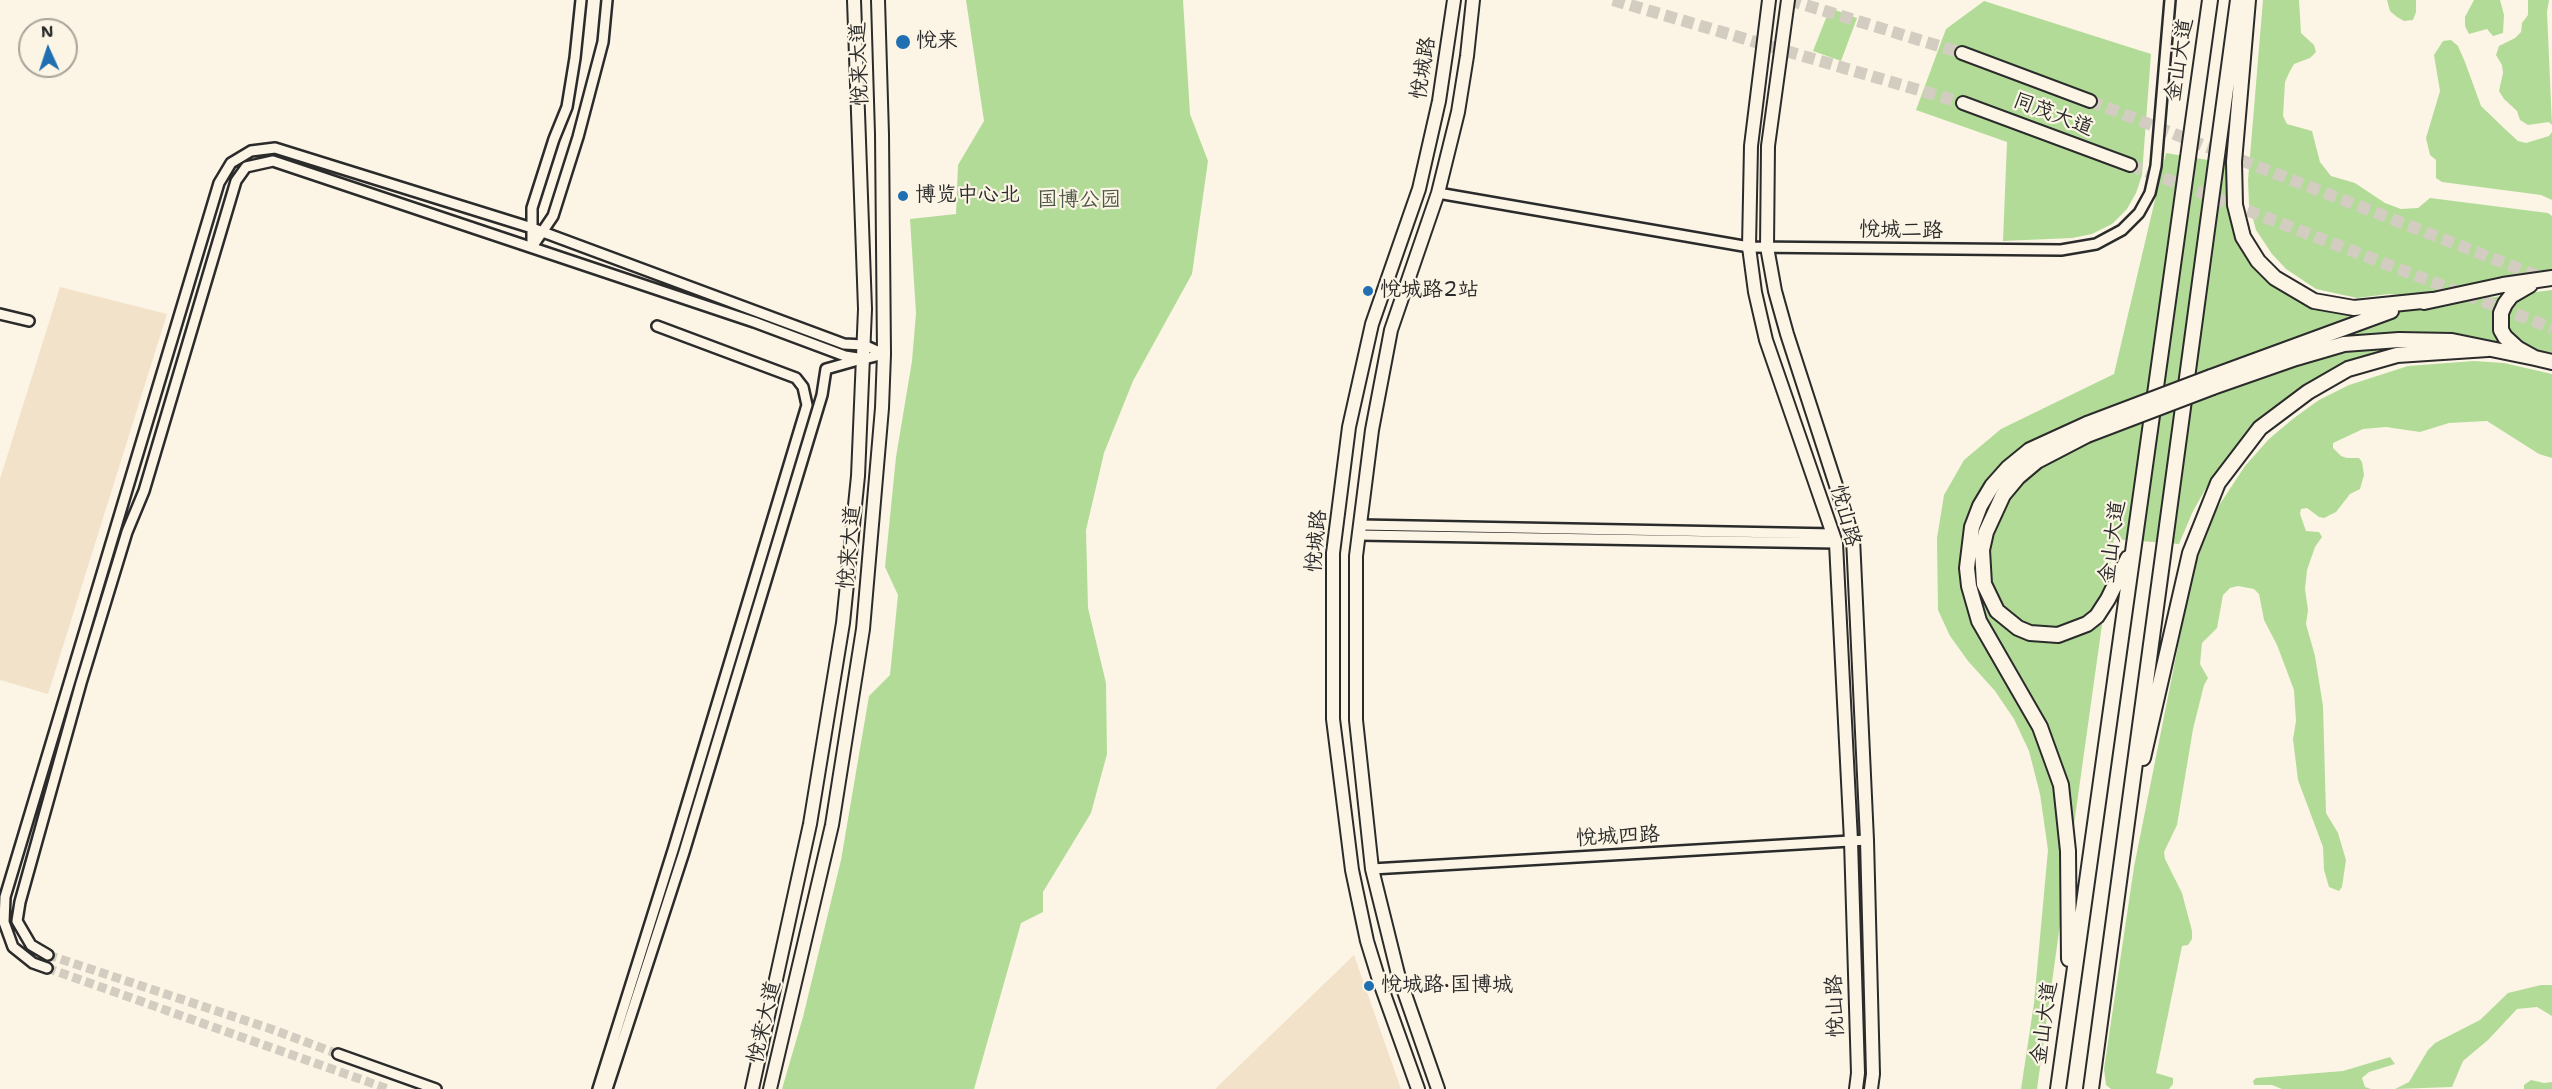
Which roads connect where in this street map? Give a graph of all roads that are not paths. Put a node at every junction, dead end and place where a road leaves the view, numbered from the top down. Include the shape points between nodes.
1 (581, 0) edge
2 (607, 0) edge
3 (854, 0) edge
4 (878, 0) edge
5 (1454, 0) edge
6 (1473, 0) edge
7 (1769, 0) edge
8 (1788, 0) edge
9 (2170, 0) edge
10 (2210, 0) edge
11 (2238, 0) edge
12 (2248, 0) edge
13 (1962, 53) tunnel mouth
14 (2090, 101) tunnel mouth
15 (1963, 103) tunnel mouth
16 (2130, 165) tunnel mouth
17 (1438, 193) junction
18 (532, 228) junction
19 (541, 233) junction
20 (532, 247) junction
21 (1749, 247) junction
22 (1767, 247) junction
23 (2552, 279) edge
24 (2432, 300) junction
25 (0, 314) edge
26 (29, 321) dead end
27 (657, 326) dead end
28 (864, 345) junction
29 (2488, 349) junction
30 (884, 354) junction
31 (2535, 358) junction
32 (864, 359) junction
33 (2552, 362) edge
34 (2212, 382) junction
35 (2087, 430) junction
36 (1360, 530) junction
37 (1835, 539) junction
38 (2134, 545) junction
39 (2125, 839) junction
40 (1867, 840) junction
41 (1851, 841) junction
42 (1372, 869) junction
43 (48, 955) tunnel mouth
44 (47, 968) tunnel mouth
45 (2069, 1003) junction
46 (338, 1054) tunnel mouth
47 (436, 1089) edge
48 (598, 1089) edge
49 (607, 1089) edge
50 (752, 1089) edge
51 (770, 1089) edge
52 (1418, 1089) edge
53 (1438, 1089) edge
54 (1856, 1089) edge
55 (1871, 1089) edge
56 (2058, 1089) edge
57 (2091, 1089) edge

1 - 18 street via 567,107 532,208
2 - 19 street via 603,42 578,138 553,216
3 - 28 main road, 悦来大道
4 - 30 main road, 悦来大道
5 - 52 main road, 悦城路 via 1439,101 1419,189 1372,324 1356,393 1333,553 1333,719 1352,870 1379,980
6 - 17 main road, 悦城路 via 1458,112
7 - 21 main road, 悦山路 via 1750,146
8 - 22 main road, 悦山路 via 1768,146
9 - 22 street, 悦城二路 via 2154,175 2150,194 2139,213 2122,230 2096,244 2061,250
10 - 38 highway, 金山大道
11 - 39 highway
12 - 24 highway via 2234,162 2235,205 2243,237 2275,278 2314,301 2354,308
13 - 14 main road, 同茂大道
15 - 16 main road, 同茂大道
17 - 21 street, 悦城二路
17 - 36 main road, 悦城路 via 1391,330 1372,430
18 - 19 street
18 - 20 street
18 - 44 street via 275,148 251,152 231,163 219,183 5,897 4,922 13,947 33,963
19 - 20 street
19 - 28 street via 844,344
20 - 32 street via 845,356
20 - 43 street via 273,161 246,167 236,181 144,492 127,532 81,683 20,902 17,921 31,945
21 - 22 street, 悦城二路
21 - 37 main road, 悦山路 via 1766,340
22 - 40 main road, 悦山路 via 1787,334 1852,538
23 - 24 highway
23 - 31 highway via 2519,290 2501,313 2505,337
24 - 34 highway via 2369,318
25 - 26 street
27 - 48 street via 796,378 803,387 807,405
28 - 30 street
28 - 32 main road, 悦来大道
29 - 31 highway
29 - 34 highway via 2452,341 2344,344
29 - 39 highway via 2397,355 2348,369 2308,392 2260,428 2218,483 2190,553
30 - 32 street
30 - 51 main road, 悦来大道 via 862,629 836,802
31 - 33 highway
32 - 49 street via 826,369 822,395 687,841
32 - 50 main road, 悦来大道 via 858,476 841,635 810,824
34 - 35 highway, bridge
35 - 38 highway via 2037,461 2003,495 1982,550 1984,584 1990,600 2007,620 2030,633 2058,635 2073,631 2097,616
35 - 45 highway via 2030,450 1992,486 1972,527 1967,568 1979,621 2040,727 2061,785 2068,851
36 - 37 street
36 - 42 main road, 悦城路 via 1356,556 1356,720
37 - 41 main road, 悦山路
38 - 45 highway, 金山大道
39 - 57 highway
40 - 41 street, 悦城四路
40 - 55 main road, 悦山路
41 - 42 street, 悦城四路
41 - 54 main road, 悦山路
42 - 53 main road, 悦城路 via 1398,974
45 - 56 highway, 金山大道
46 - 47 street

